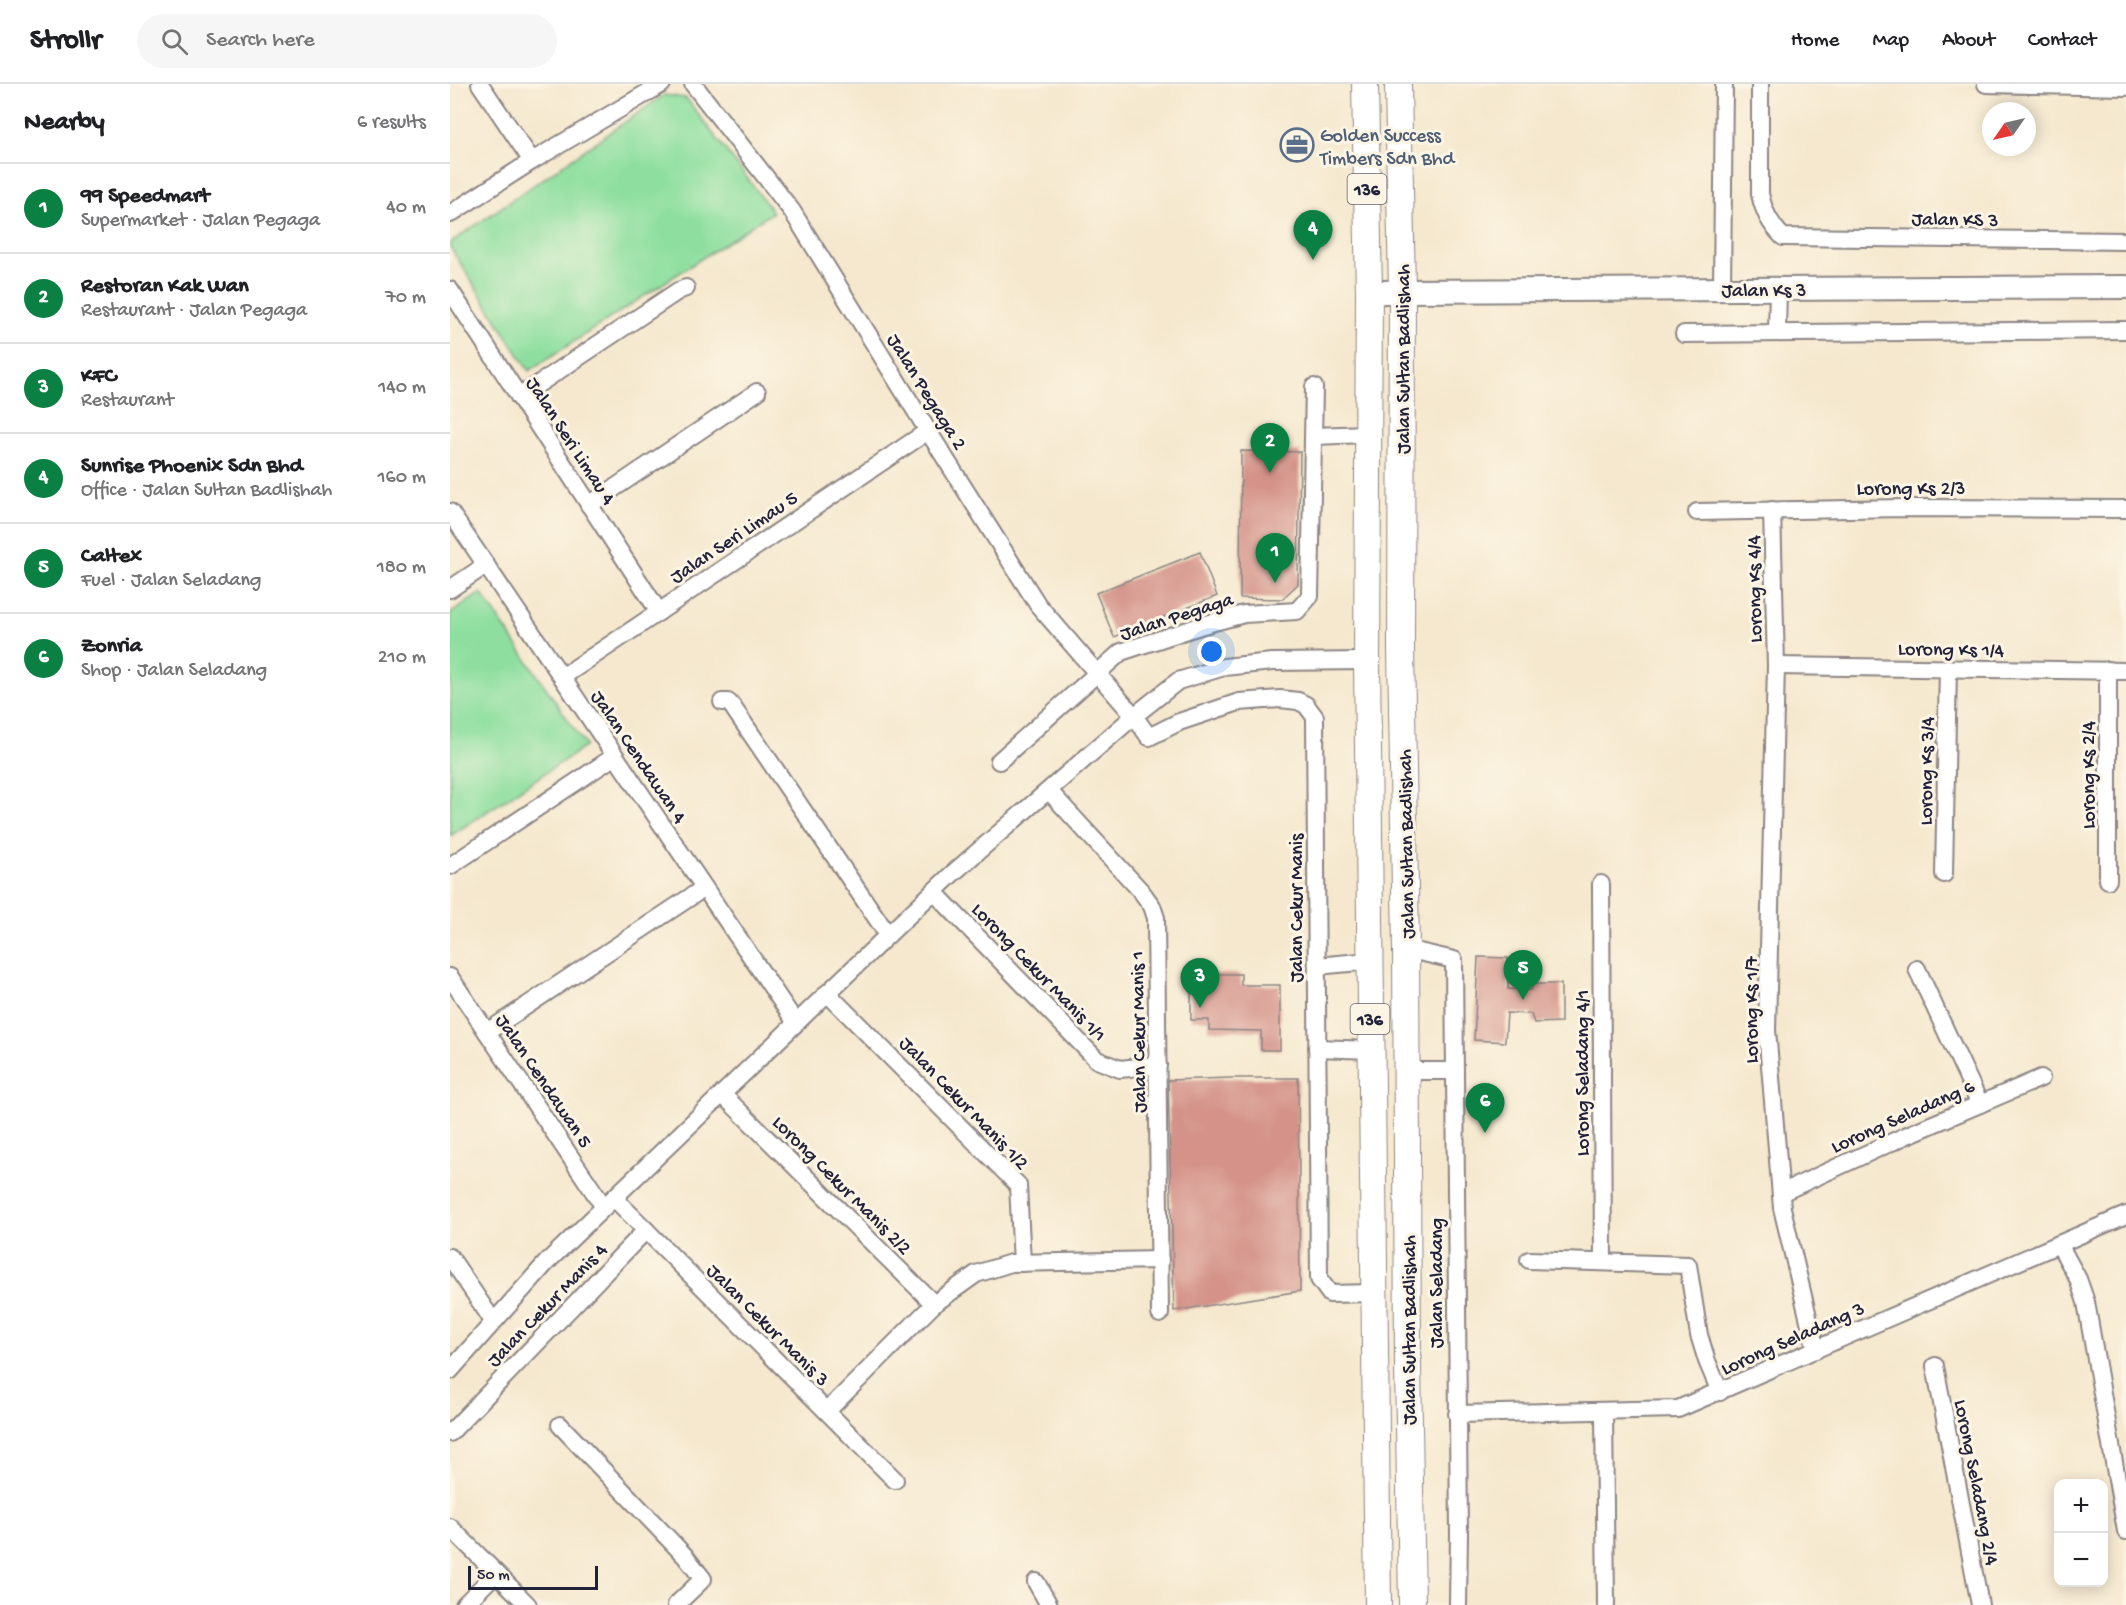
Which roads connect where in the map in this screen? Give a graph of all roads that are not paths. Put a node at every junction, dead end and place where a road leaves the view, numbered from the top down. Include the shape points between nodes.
1 (480, 84) edge
2 (662, 84) edge
3 (693, 84) edge
4 (1365, 84) edge
5 (1398, 84) edge
6 (1724, 84) edge
7 (1760, 84) edge
8 (1986, 84) edge
9 (2120, 86) edge
10 (532, 161) junction
11 (450, 213) edge
12 (2126, 241) edge
13 (2126, 287) edge
14 (686, 288) dead end
15 (1778, 289) junction
16 (450, 290) edge
17 (1722, 290) junction
18 (1402, 291) junction
19 (1369, 293) junction
20 (2126, 330) edge
21 (1777, 333) junction
22 (1684, 334) dead end
23 (1314, 387) dead end
24 (757, 392) dead end
25 (519, 398) junction
26 (928, 432) junction
27 (1367, 434) junction
28 (1314, 436) junction
29 (589, 505) junction
30 (2126, 509) edge
31 (1772, 510) junction
32 (450, 512) edge
33 (1697, 512) dead end
34 (486, 565) junction
35 (450, 589) edge
36 (659, 612) junction
37 (1366, 661) junction
38 (1776, 666) junction
39 (1948, 669) junction
40 (2108, 670) junction
41 (2126, 671) edge
42 (1096, 674) junction
43 (562, 677) junction
44 (722, 702) dead end
45 (1134, 716) junction
46 (1149, 737) joint
47 (615, 756) junction
48 (999, 761) dead end
49 (1049, 791) junction
50 (450, 866) edge
51 (1944, 874) dead end
52 (2108, 880) dead end
53 (1601, 884) dead end
54 (704, 888) junction
55 (934, 892) junction
56 (888, 935) junction
57 (1406, 949) junction
58 (1370, 961) junction
59 (1317, 966) junction
60 (1917, 969) dead end
61 (450, 977) edge
62 (827, 993) junction
63 (796, 1023) junction
64 (487, 1032) junction
65 (1317, 1047) junction
66 (1370, 1050) junction
67 (1158, 1065) junction
68 (1408, 1071) junction
69 (1455, 1071) junction
70 (2041, 1078) dead end
71 (722, 1094) junction
72 (1980, 1104) junction
73 (1781, 1192) junction
74 (609, 1202) junction
75 (2126, 1215) edge
76 (646, 1230) junction
77 (2060, 1244) junction
78 (450, 1257) edge
79 (1160, 1260) junction
80 (1529, 1260) dead end
81 (1603, 1262) junction
82 (1022, 1263) junction
83 (1373, 1293) junction
84 (934, 1304) junction
85 (1160, 1314) dead end
86 (494, 1321) junction
87 (1816, 1350) junction
88 (1935, 1366) dead end
89 (450, 1371) edge
90 (1720, 1392) junction
91 (827, 1411) junction
92 (1604, 1411) junction
93 (1457, 1414) junction
94 (560, 1425) dead end
95 (450, 1433) edge
96 (895, 1480) dead end
97 (450, 1527) edge
98 (2126, 1531) edge
99 (496, 1573) junction
100 (1036, 1582) dead end
101 (464, 1605) edge
102 (528, 1605) edge
103 (676, 1605) edge
104 (1049, 1605) edge
105 (1378, 1605) edge
106 (1412, 1605) edge
107 (1458, 1605) edge
108 (1606, 1605) edge
109 (1980, 1605) edge

1 - 10 street
2 - 10 street
3 - 26 street, Jalan Pegaga 2 via 792,211
4 - 19 main road, Jalan Sultan Badlishah / 136
5 - 18 main road, Jalan Sultan Badlishah / 136
6 - 17 street
7 - 12 street, Jalan KS 3 via 1760,194 1764,212 1783,237
8 - 9 street
10 - 11 street
13 - 15 street, Jalan Ks 3
14 - 25 street
15 - 17 street, Jalan Ks 3
15 - 21 street
16 - 25 street, Jalan Seri Limau 4
17 - 18 street, Jalan Ks 3
18 - 19 street, Jalan Ks 3
18 - 57 main road, Jalan Sultan Badlishah / 136 via 1401,647
19 - 27 main road, Jalan Sultan Badlishah / 136
20 - 21 street
21 - 22 street
23 - 28 street, Jalan Pegaga
24 - 29 street
25 - 29 street, Jalan Seri Limau 4
26 - 36 street, Jalan Seri Limau 5
26 - 42 street, Jalan Pegaga 2 via 1038,605
27 - 28 street
27 - 37 main road, Jalan Sultan Badlishah / 136
28 - 42 street, Jalan Pegaga via 1310,596 1297,611 1244,614 1203,625 1122,652
29 - 36 street, Jalan Seri Limau 4
30 - 31 street, Lorong Ks 2/3
31 - 33 street, Lorong Ks 2/3
31 - 38 street, Lorong Ks 4/4
32 - 34 street, Jalan Cendawan 4
34 - 35 street
34 - 43 street, Jalan Cendawan 4
36 - 43 street, Jalan Seri Limau 5
37 - 45 street via 1224,667 1178,681
37 - 58 main road, Jalan Sultan Badlishah / 136
38 - 39 street, Lorong Ks 1/4
38 - 73 street, Lorong Ks 1/7 via 1767,1030
39 - 40 street, Lorong Ks 1/4
39 - 51 street, Lorong Ks 3/4
40 - 41 street, Lorong Ks 1/4
40 - 52 street, Lorong Ks 2/4
42 - 45 street, Jalan Pegaga 2
42 - 48 street, Jalan Pegaga
43 - 47 street, Jalan Cendawan 4
44 - 56 street via 732,706
45 - 46 street, Jalan Pegaga 2
45 - 49 street
46 - 59 street, Jalan Cekur Manis via 1239,702 1298,701 1311,711 1315,717
47 - 50 street
47 - 54 street, Jalan Cendawan 4
49 - 55 street
49 - 67 street, Jalan Cekur Manis 1 via 1152,906 1156,918
53 - 81 street, Lorong Seladang 4/1
54 - 63 street, Jalan Cendawan 4
54 - 64 street
55 - 56 street
55 - 67 street, Lorong Cekur Manis 1/1 via 1097,1060 1120,1069
56 - 62 street
57 - 68 main road, Jalan Sultan Badlishah / 136
57 - 69 street, Jalan Seladang via 1455,960
58 - 59 street
58 - 66 main road, Jalan Sultan Badlishah / 136
59 - 65 street, Jalan Cekur Manis
60 - 72 street
61 - 64 street, Jalan Cendawan 5
62 - 63 street
62 - 82 street, Jalan Cekur Manis 1/2 via 1018,1185
63 - 71 street
64 - 74 street, Jalan Cendawan 5
65 - 66 street
65 - 83 street, Jalan Cekur Manis via 1321,1284 1330,1294
66 - 83 main road, Jalan Sultan Badlishah / 136
67 - 79 street, Jalan Cekur Manis 1
68 - 69 street
68 - 106 main road, Jalan Sultan Badlishah / 136
69 - 93 street, Jalan Seladang
70 - 72 street, Lorong Seladang 6
71 - 74 street
71 - 84 street, Lorong Cekur Manis 2/2
72 - 73 street, Lorong Seladang 6
73 - 87 street, Lorong Ks 1/7
74 - 76 street, Jalan Cekur Manis 3
74 - 86 street
75 - 77 street, Lorong Seladang 3
76 - 91 street, Jalan Cekur Manis 3
76 - 95 street, Jalan Cekur Manis 4
77 - 87 street, Lorong Seladang 3
77 - 98 street via 2086,1302
78 - 86 street
79 - 82 street
79 - 85 street, Jalan Cekur Manis 1
80 - 81 street
81 - 90 street via 1688,1264 1699,1335
82 - 84 street via 976,1274
83 - 105 main road, Jalan Sultan Badlishah / 136
84 - 91 street
86 - 89 street
87 - 90 street, Lorong Seladang 3
88 - 109 street, Lorong Seladang 2/4
90 - 92 street, Lorong Seladang 3 via 1678,1409
91 - 96 street, Jalan Cekur Manis 3
92 - 93 street, Lorong Seladang 3
92 - 108 street
93 - 107 street, Jalan Seladang
94 - 103 street via 703,1579
97 - 99 street
99 - 101 street
99 - 102 street
100 - 104 street

